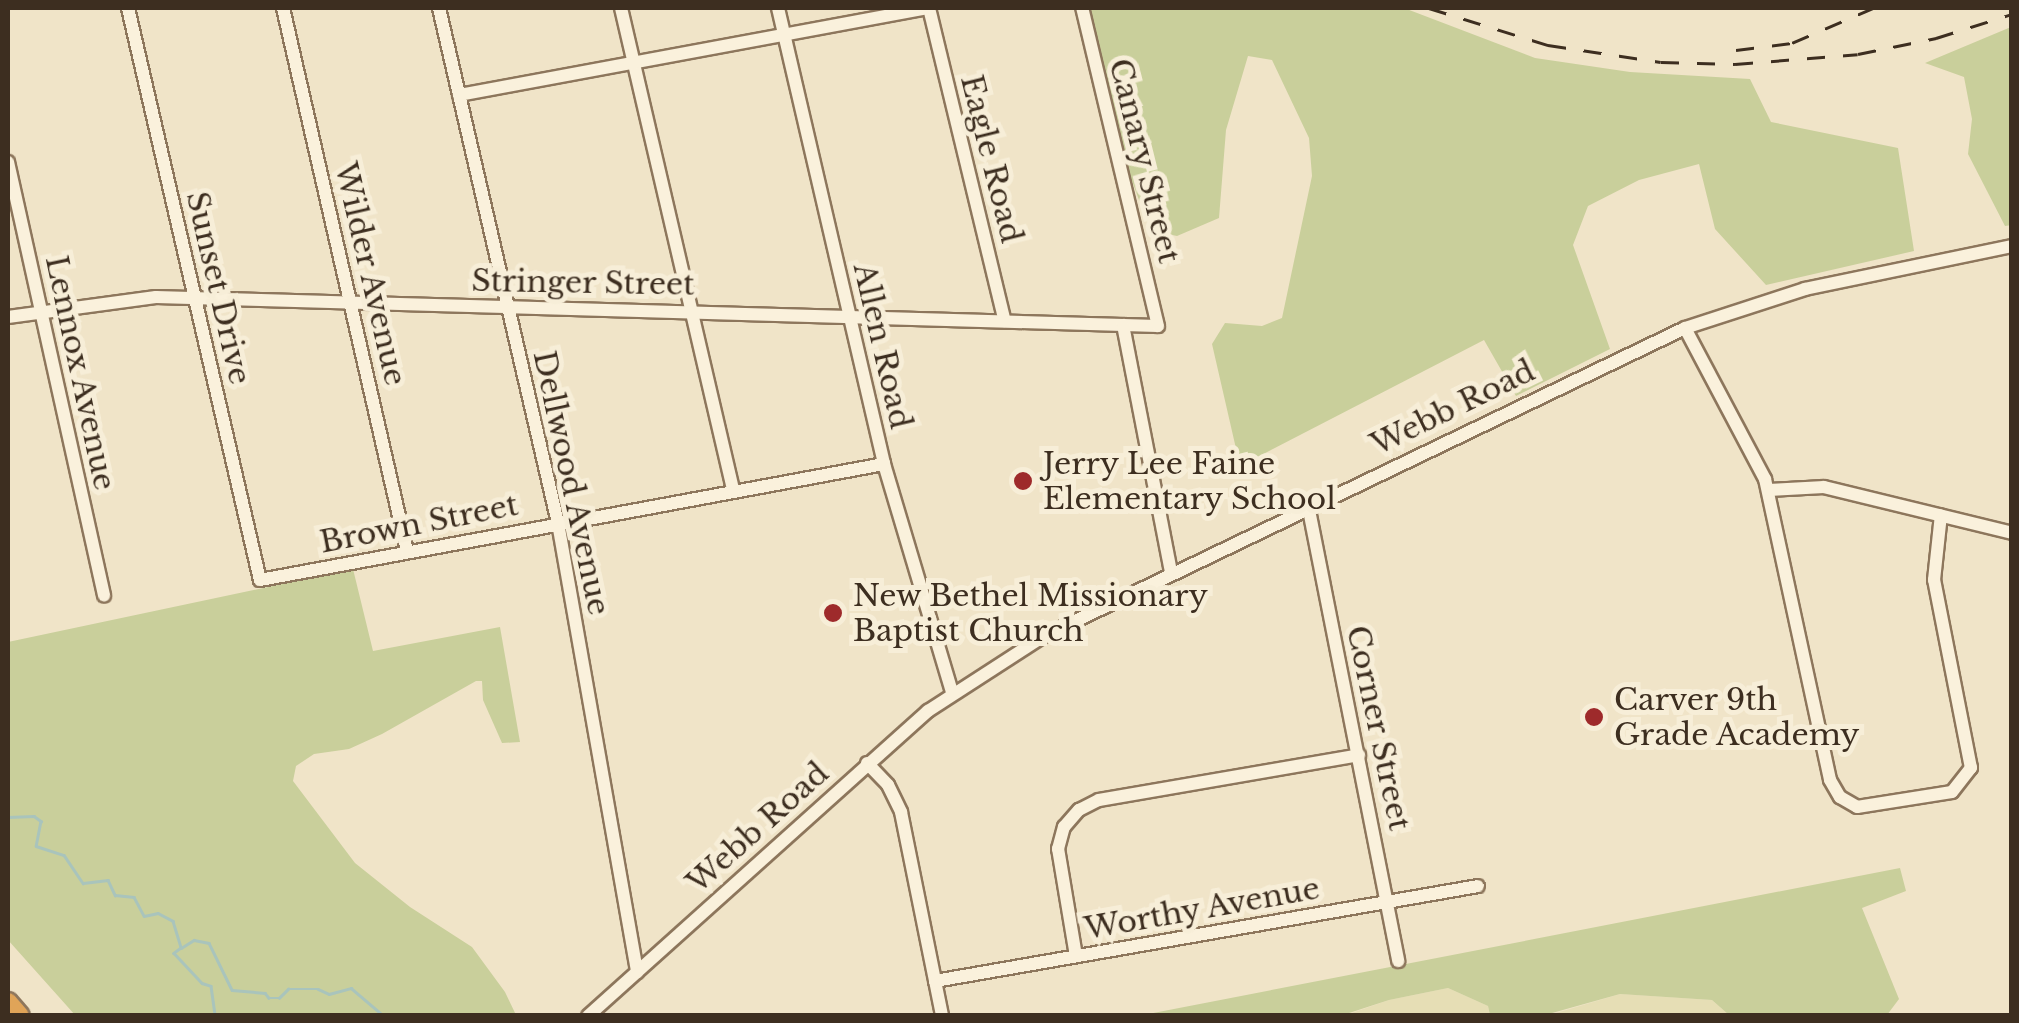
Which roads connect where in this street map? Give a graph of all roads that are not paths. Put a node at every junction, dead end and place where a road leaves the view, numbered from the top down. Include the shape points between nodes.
1 (128, 8) edge
2 (283, 8) edge
3 (439, 8) edge
4 (622, 8) edge
5 (778, 8) edge
6 (928, 8) edge
7 (1082, 8) edge
8 (784, 34) junction
9 (634, 62) junction
10 (459, 95) junction
11 (8, 162) edge
12 (2012, 246) edge
13 (194, 298) junction
14 (350, 301) junction
15 (508, 306) junction
16 (692, 310) junction
17 (42, 311) junction
18 (850, 316) junction
19 (8, 317) edge
20 (1005, 321) junction
21 (1123, 325) junction
22 (1158, 326) joint
23 (1685, 328) junction
24 (884, 464) junction
25 (1768, 490) junction
26 (733, 491) junction
27 (1308, 506) junction
28 (1941, 515) junction
29 (558, 522) junction
30 (2012, 532) edge
31 (407, 552) junction
32 (1171, 572) junction
33 (260, 580) joint
34 (104, 595) dead end
35 (952, 692) junction
36 (1359, 755) junction
37 (868, 763) junction
38 (1478, 886) dead end
39 (1387, 902) junction
40 (1076, 956) junction
41 (1398, 961) dead end
42 (636, 972) junction
43 (935, 980) junction
44 (8, 1002) edge
45 (20, 1016) edge
46 (588, 1016) edge
47 (942, 1016) edge

1 - 13 street, Sunset Drive
2 - 14 street, Wilder Avenue
3 - 10 street, Dellwood Avenue
4 - 9 street
5 - 8 street, Allen Road
6 - 8 street
6 - 20 street, Eagle Road
7 - 22 street, Canary Street
8 - 9 street
8 - 18 street, Allen Road
9 - 10 street
9 - 16 street
10 - 15 street, Dellwood Avenue
11 - 17 street, Lennox Avenue
12 - 23 street, Webb Road via 1805,289
13 - 14 street, Stringer Street
13 - 17 street, Stringer Street via 136,297
13 - 33 street, Sunset Drive
14 - 15 street, Stringer Street
14 - 31 street, Wilder Avenue
15 - 16 street, Stringer Street
15 - 29 street, Dellwood Avenue
16 - 18 street, Stringer Street
16 - 26 street
17 - 19 street, Stringer Street
17 - 34 street, Lennox Avenue
18 - 20 street, Stringer Street
18 - 24 street, Allen Road
20 - 21 street, Stringer Street
21 - 22 street, Stringer Street
21 - 32 street
23 - 25 street
23 - 27 street, Webb Road
24 - 26 street, Brown Street
24 - 35 street, Allen Road
25 - 28 street via 1824,487
25 - 28 street via 1830,780 1845,802 1863,808 1952,792 1971,768 1934,580
26 - 29 street, Brown Street
27 - 32 street, Webb Road
27 - 36 street, Corner Street
28 - 30 street
29 - 31 street, Brown Street
29 - 42 street, Dellwood Avenue
31 - 33 street, Brown Street
32 - 35 street, Webb Road
35 - 37 street, Webb Road
36 - 39 street, Corner Street
36 - 40 street via 1099,800 1078,810 1058,849
37 - 42 street, Webb Road
37 - 43 street via 898,803
38 - 39 street, Worthy Avenue
39 - 40 street, Worthy Avenue
39 - 41 street, Corner Street
40 - 43 street, Worthy Avenue
42 - 46 street, Webb Road
43 - 47 street
44 - 45 highway

